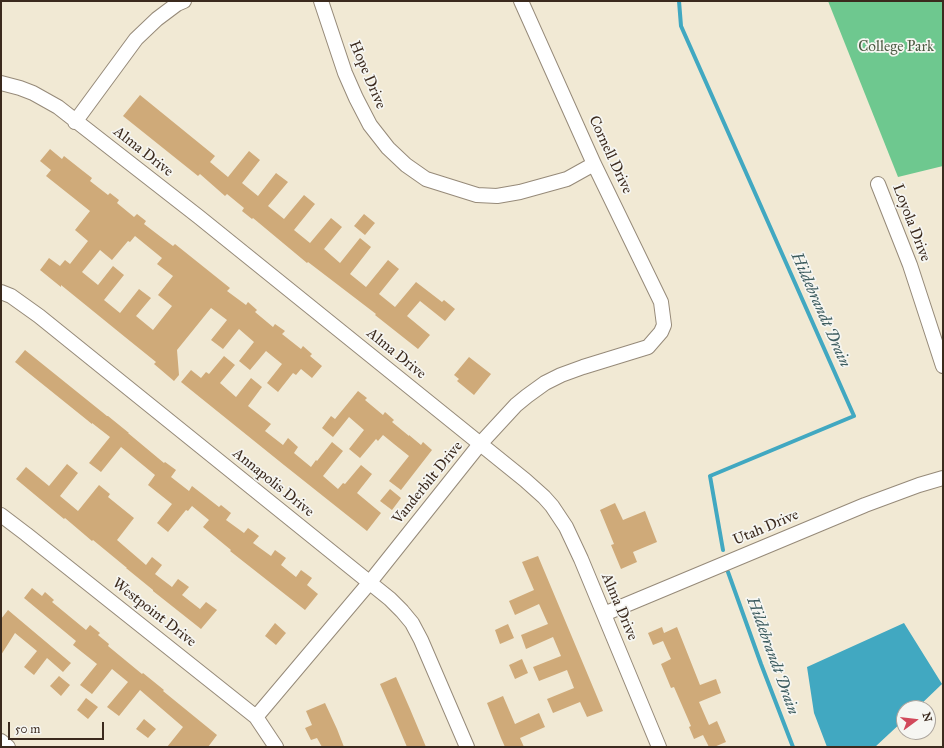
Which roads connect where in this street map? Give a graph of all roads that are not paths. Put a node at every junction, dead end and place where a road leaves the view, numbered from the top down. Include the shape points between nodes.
1 (184, 1) edge
2 (321, 1) edge
3 (521, 1) edge
4 (1, 84) edge
5 (75, 122) junction
6 (594, 164) junction
7 (878, 184) dead end
8 (1, 292) edge
9 (664, 324) joint
10 (943, 366) edge
11 (480, 444) junction
12 (943, 478) edge
13 (1, 515) edge
14 (370, 582) junction
15 (604, 614) junction
16 (256, 717) junction
17 (1, 741) edge
18 (8, 747) edge
19 (276, 747) edge
20 (467, 747) edge
21 (659, 747) edge

1 - 5 street via 157,19 136,39
2 - 6 street, Hope Drive via 344,73 370,125 401,161 426,179 477,195 497,196 567,179
3 - 6 street, Cornell Drive
4 - 5 street, Alma Drive via 33,93
5 - 11 street, Alma Drive via 199,217
6 - 9 street, Cornell Drive via 661,302
7 - 10 street, Loyola Drive via 910,265
8 - 14 street, Annapolis Drive via 39,316
9 - 11 street, Vanderbilt Drive via 661,332 648,347 583,367 545,383 516,405
11 - 14 street, Vanderbilt Drive
11 - 15 street, Alma Drive via 544,496 552,506 566,527
12 - 15 street, Utah Drive via 865,505
13 - 16 street, Westpoint Drive
14 - 16 street, Vanderbilt Drive
14 - 20 street, Annapolis Drive via 402,610 412,623
15 - 21 street, Alma Drive
16 - 19 street, Westpoint Drive
17 - 18 street

